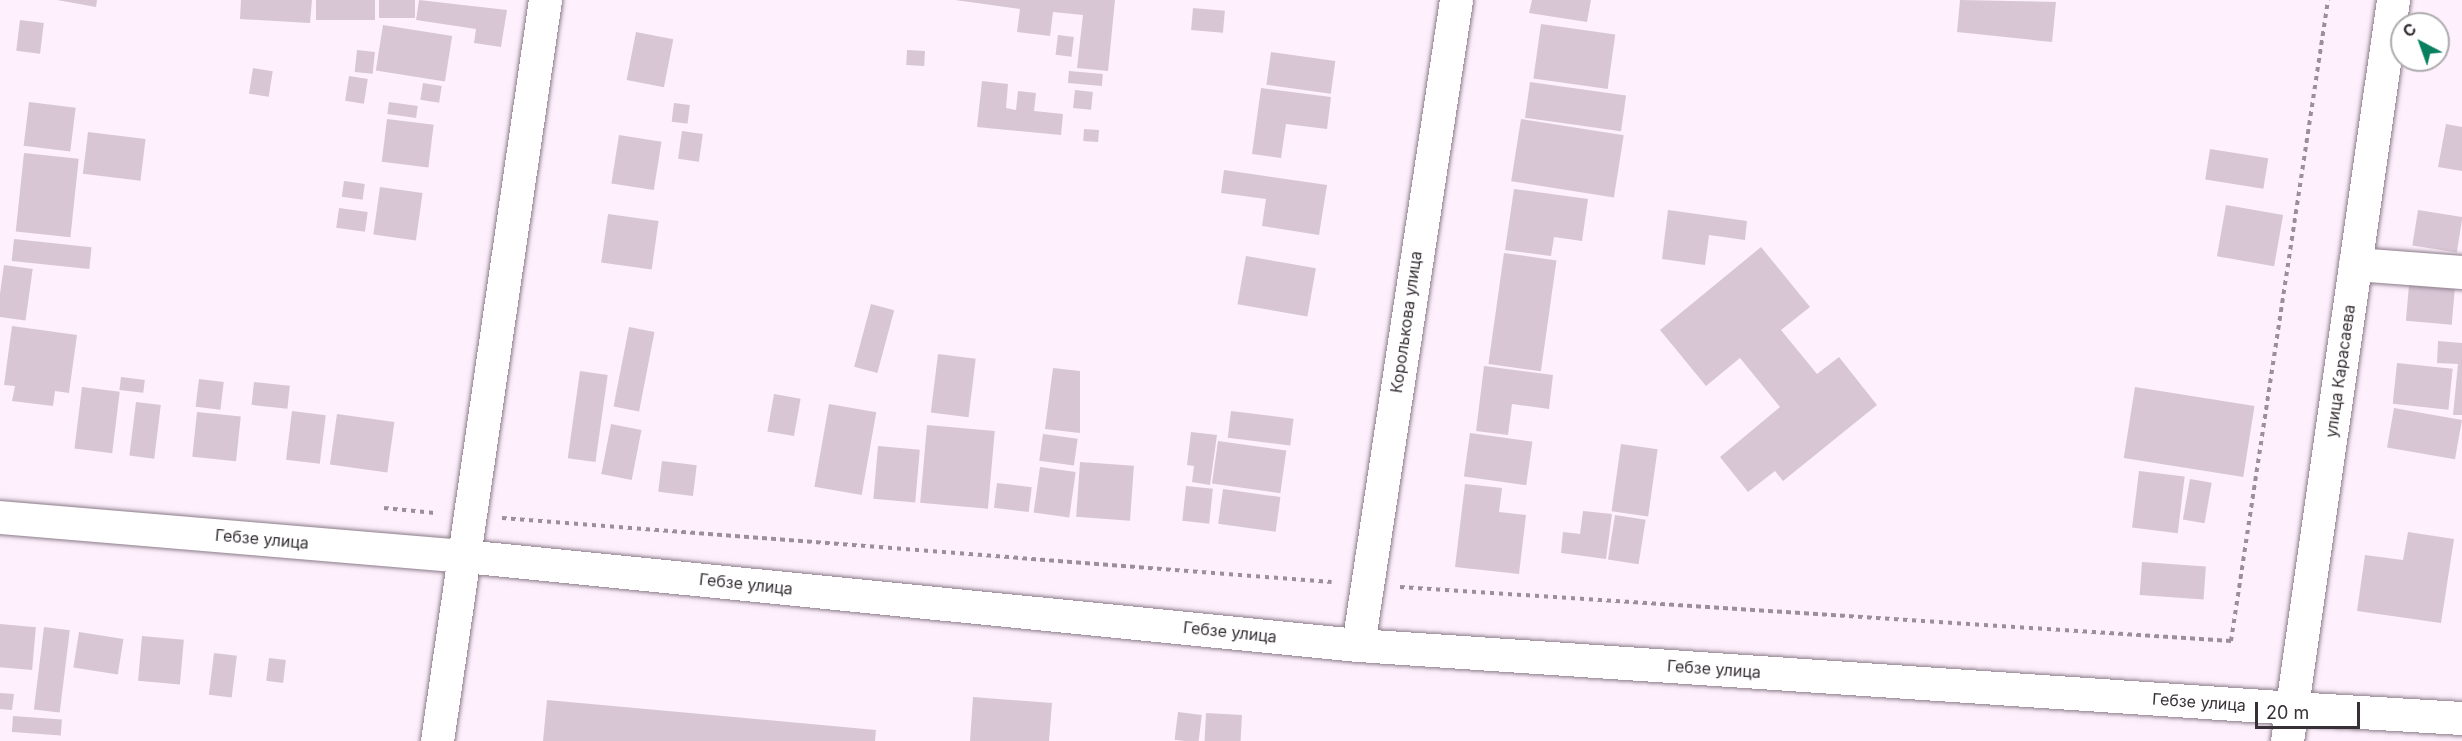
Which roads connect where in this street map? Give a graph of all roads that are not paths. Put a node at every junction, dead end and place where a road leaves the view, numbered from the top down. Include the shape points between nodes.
1 (545, 0) edge
2 (1456, 0) edge
3 (2392, 0) edge
4 (2355, 264) junction
5 (2462, 272) edge
6 (0, 517) edge
7 (464, 556) junction
8 (1358, 645) junction
9 (2293, 708) junction
10 (2462, 718) edge
11 (438, 741) edge
12 (2288, 741) edge

1 - 7 main road
2 - 8 main road, Королькова улица
3 - 4 main road, улица Карасаева
4 - 5 main road
4 - 9 main road, улица Карасаева
6 - 7 main road, Гебзе улица
7 - 8 main road, Гебзе улица
7 - 11 main road
8 - 9 main road, Гебзе улица
9 - 10 main road, Гебзе улица
9 - 12 main road, улица Карасаева

